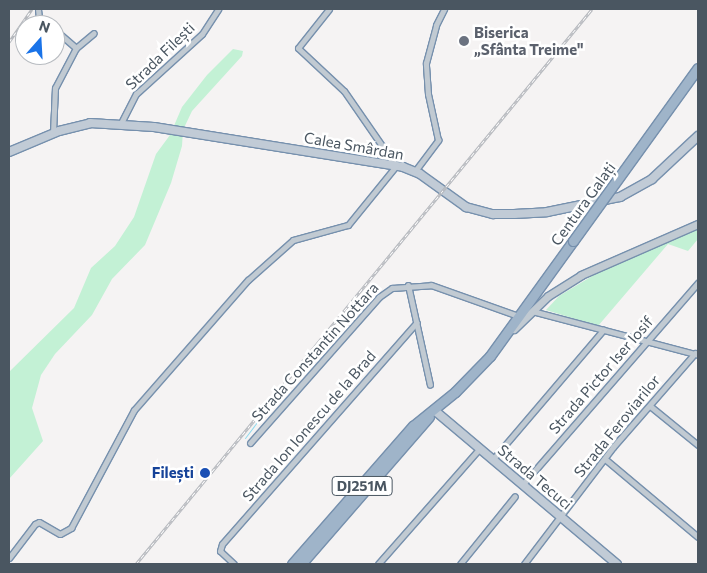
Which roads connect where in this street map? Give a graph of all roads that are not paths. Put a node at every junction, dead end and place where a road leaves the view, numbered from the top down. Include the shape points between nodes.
1 (218, 9) edge
2 (330, 9) edge
3 (444, 9) edge
4 (94, 33) dead end
5 (65, 39) edge
6 (76, 48) junction
7 (698, 68) edge
8 (122, 123) junction
9 (53, 133) junction
10 (698, 136) edge
11 (9, 152) edge
12 (396, 166) junction
13 (415, 171) junction
14 (698, 224) edge
15 (698, 283) edge
16 (408, 285) junction
17 (532, 310) junction
18 (518, 316) junction
19 (417, 322) junction
20 (604, 330) junction
21 (646, 341) junction
22 (697, 354) edge
23 (490, 356) junction
24 (430, 385) dead end
25 (650, 406) junction
26 (434, 410) junction
27 (250, 443) dead end
28 (698, 445) edge
29 (480, 448) junction
30 (493, 459) junction
31 (605, 459) junction
32 (523, 484) junction
33 (515, 496) dead end
34 (561, 517) junction
35 (698, 536) edge
36 (9, 558) edge
37 (234, 564) edge
38 (292, 564) edge
39 (301, 564) edge
40 (378, 564) edge
41 (460, 564) edge
42 (524, 564) edge
43 (617, 564) edge

1 - 8 street, Strada Filești via 202,34 136,94
2 - 12 street via 298,48 344,91
3 - 13 street via 436,25 426,63 428,94 438,140
4 - 6 street
5 - 6 street
6 - 9 street via 55,88
7 - 18 highway, Centura Galați, bridge
8 - 9 main road, Calea Smârdan via 90,123
8 - 12 main road, Calea Smârdan
9 - 11 main road, Calea Smârdan
10 - 13 main road, Calea Smârdan via 652,179 620,198 547,212 493,214 473,210 453,200
12 - 13 main road, Calea Smârdan
12 - 36 street via 348,225 293,240 248,280 134,410 71,528 60,534 39,522
14 - 17 street, DJ251M via 580,275
15 - 21 street, Strada Pictor Iser Iosif
16 - 18 street, Strada Constantin Nottara via 431,285
16 - 19 street
16 - 27 street, Strada Constantin Nottara via 392,288 378,297
17 - 20 street
17 - 23 street, DJ251M
18 - 23 highway, Centura Galați
19 - 24 street
19 - 37 street, Strada Ion Ionescu de la Brad via 220,547
20 - 21 street
20 - 30 street
21 - 22 street
21 - 32 street, Strada Pictor Iser Iosif
22 - 25 street, Strada Feroviarilor
23 - 26 highway, DJ251M
25 - 28 street
25 - 31 street, Strada Feroviarilor
26 - 29 main road, Strada Tecuci
26 - 38 highway, DJ251M via 414,426
26 - 39 highway, DJ251M
29 - 30 main road, Strada Tecuci
29 - 40 street
30 - 32 main road, Strada Tecuci
31 - 34 street, Strada Feroviarilor
31 - 35 street
32 - 34 main road, Strada Tecuci
33 - 41 street
34 - 42 street, Strada Feroviarilor
34 - 43 main road, Strada Tecuci

